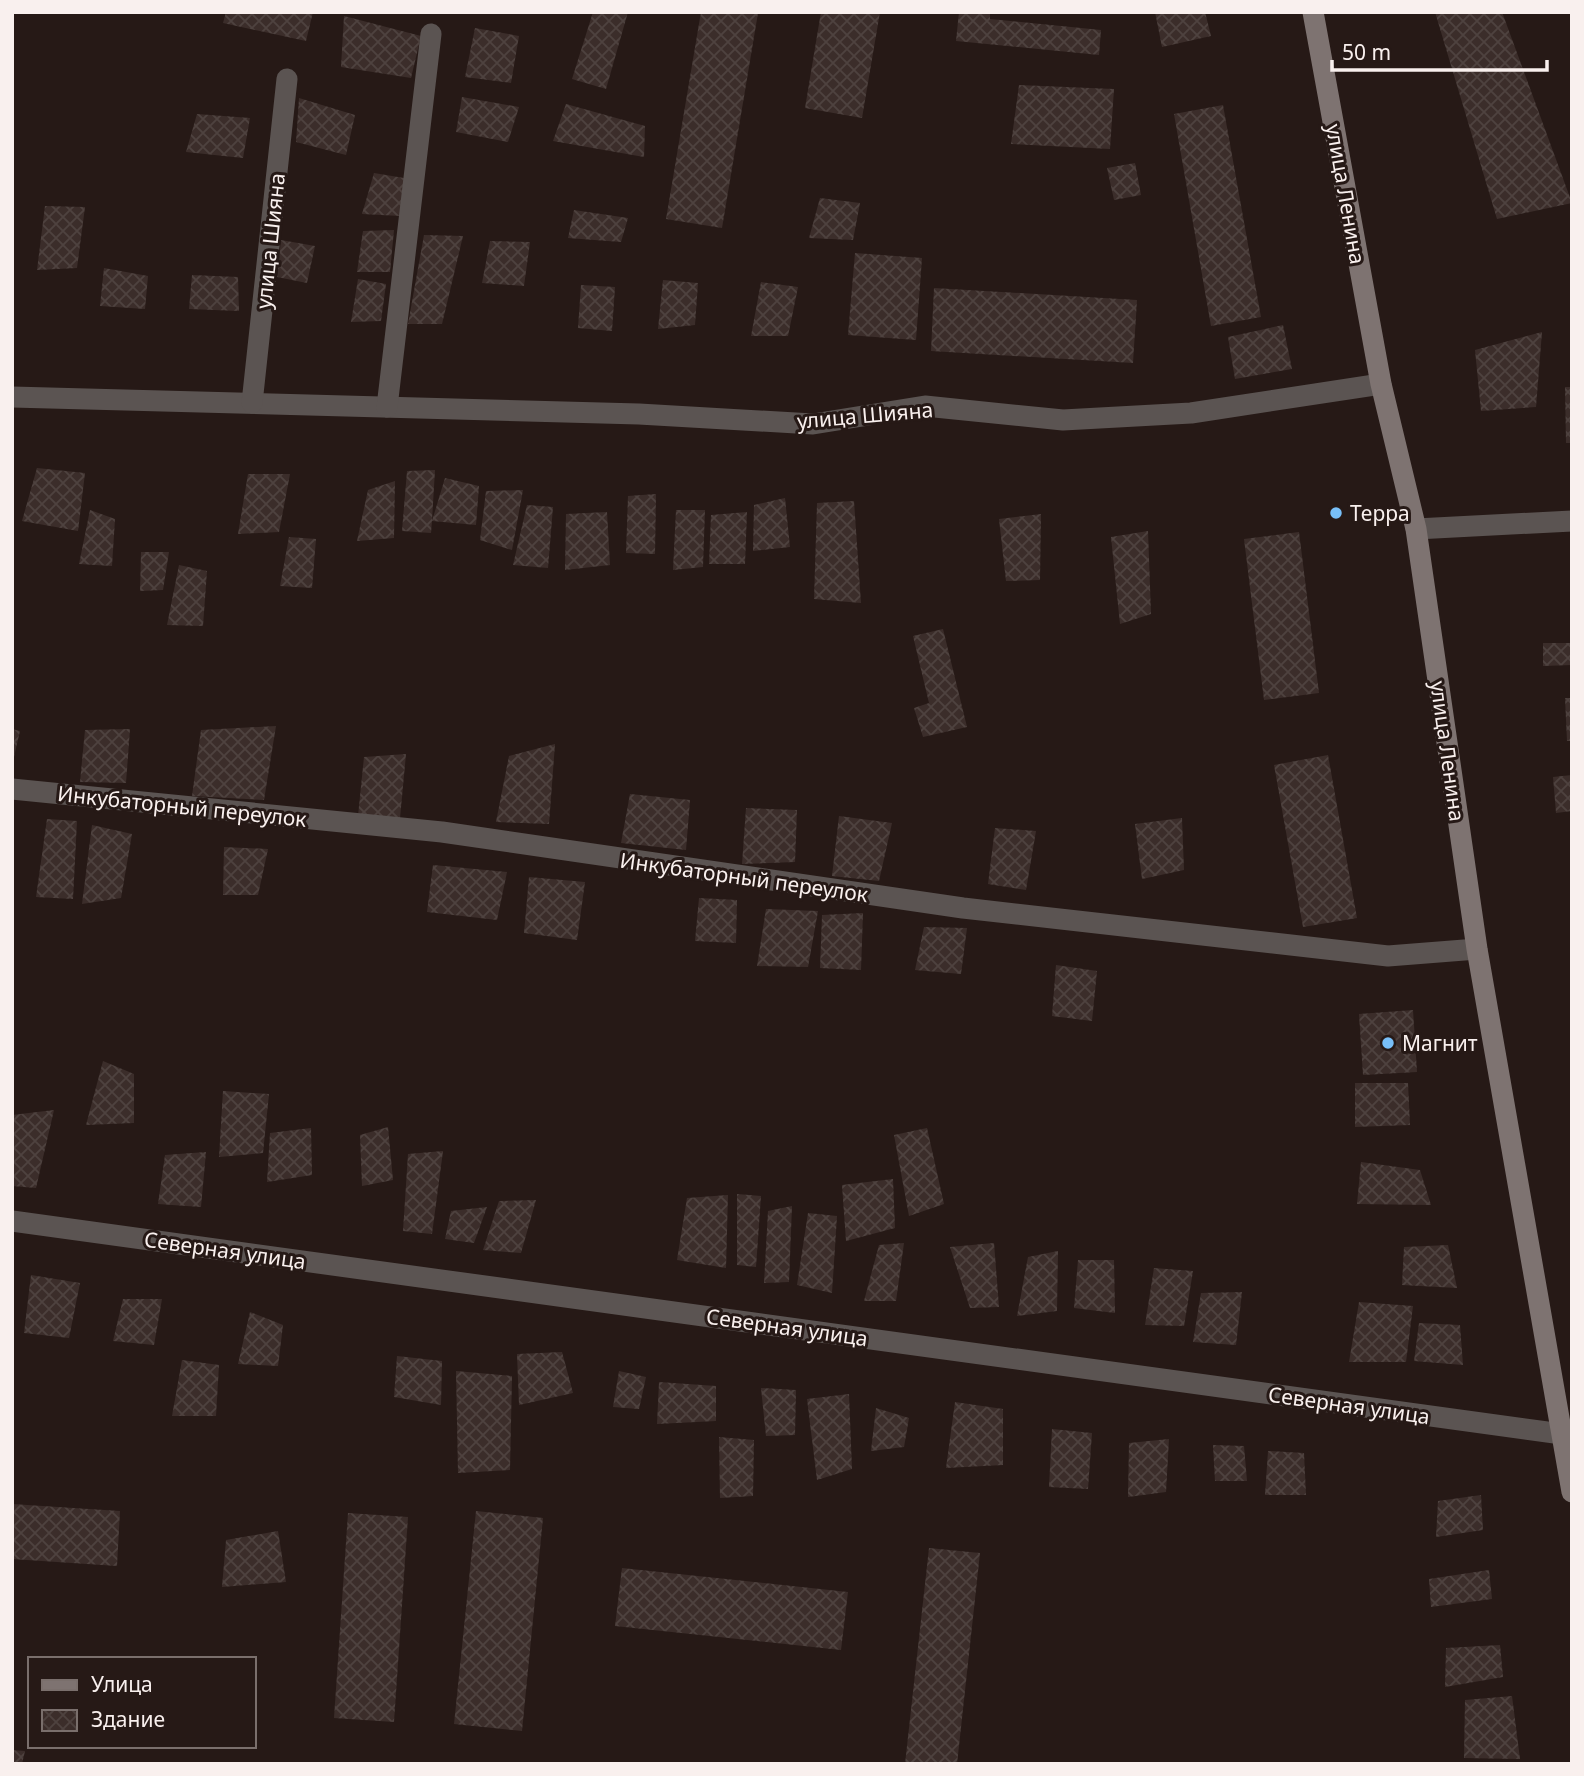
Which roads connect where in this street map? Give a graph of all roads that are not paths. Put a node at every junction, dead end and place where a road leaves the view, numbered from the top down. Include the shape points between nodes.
1 (1313, 12) edge
2 (431, 34) dead end
3 (287, 79) dead end
4 (1381, 384) junction
5 (12, 397) edge
6 (252, 403) junction
7 (387, 407) junction
8 (1572, 521) edge
9 (1416, 529) junction
10 (12, 789) edge
11 (1477, 949) junction
12 (12, 1220) edge
13 (1562, 1434) junction
14 (1572, 1492) edge

1 - 4 main road, улица Ленина
2 - 7 street
3 - 6 street, улица Шияна
4 - 7 street, улица Шияна via 1191,413 1063,420 925,406 813,424
4 - 9 main road, улица Ленина
5 - 6 street, улица Шияна
6 - 7 street, улица Шияна
8 - 9 street
9 - 11 main road, улица Ленина
10 - 11 street, Инкубаторный переулок via 442,832 963,908 1388,956
11 - 13 main road, улица Ленина
12 - 13 street, Северная улица
13 - 14 main road, улица Ленина

